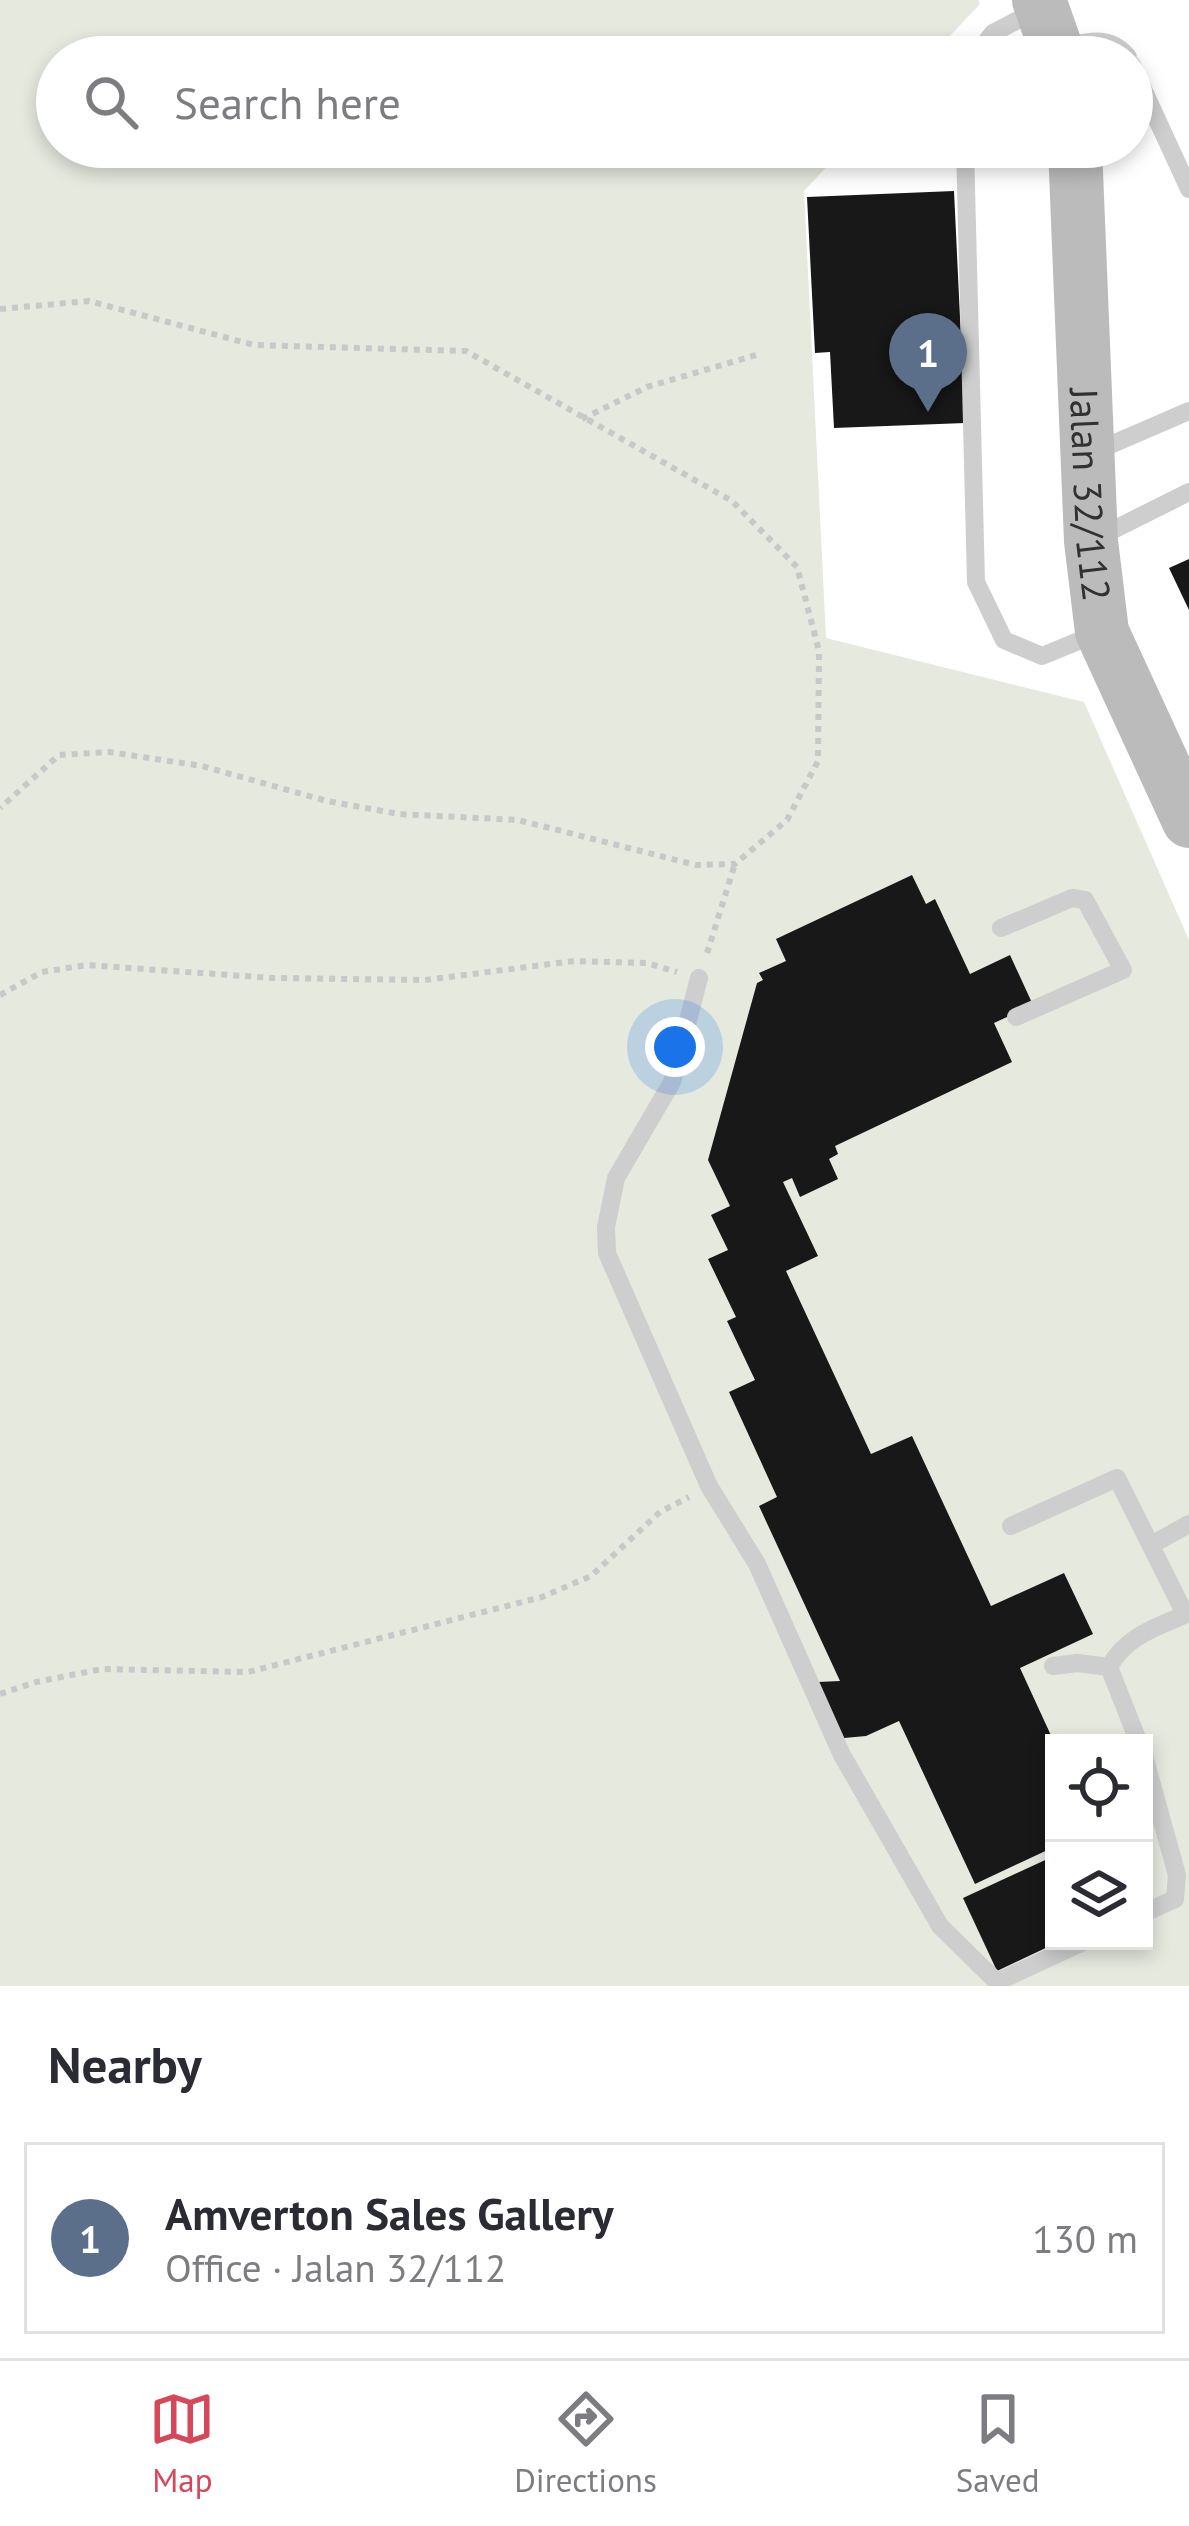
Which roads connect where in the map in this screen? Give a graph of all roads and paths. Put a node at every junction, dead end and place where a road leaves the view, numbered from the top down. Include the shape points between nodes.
1 (1049, 28) edge
2 (991, 36) edge
3 (1084, 36) edge
4 (1153, 111) edge
5 (966, 168) edge
6 (1076, 168) edge
7 (1189, 189) edge
8 (0, 309) edge
9 (756, 355) dead end
10 (1189, 411) edge
11 (582, 419) junction
12 (1088, 455) junction
13 (1189, 493) edge
14 (1091, 541) junction
15 (1102, 632) junction
16 (0, 808) edge
17 (1189, 821) edge
18 (735, 864) junction
19 (1001, 928) dead end
20 (699, 978) junction
21 (0, 995) edge
22 (1016, 1017) dead end
23 (709, 1486) junction
24 (1189, 1524) edge
25 (1011, 1526) dead end
26 (1151, 1545) junction
27 (1187, 1614) edge
28 (1053, 1666) dead end
29 (1109, 1667) junction
30 (0, 1694) edge
31 (1135, 1734) edge
32 (1153, 1788) edge
33 (1182, 1905) edge
34 (1066, 1950) edge

1 - 2 lane
1 - 3 lane
4 - 7 lane
5 - 15 lane via 976,582 1004,640 1042,656
6 - 12 street, Jalan 32/112
8 - 11 path via 89,301 254,345 466,351
9 - 11 path via 647,387
10 - 12 lane
11 - 18 path via 732,501 797,568 820,651 818,761 788,820
12 - 14 street, Jalan 32/112
13 - 14 lane
14 - 15 street, Jalan 32/112
15 - 17 street, Jalan 32/112
16 - 18 path via 59,755 109,752 399,814 518,820 696,865
18 - 20 path
19 - 22 lane via 1072,898 1085,900 1123,970
20 - 21 path via 647,963 574,961 425,980 87,965 42,972
20 - 23 lane via 672,1082 616,1178 606,1227 607,1253
23 - 30 path via 660,1512 591,1576 542,1597 248,1672 102,1669
23 - 34 lane via 757,1564 842,1755 940,1926 997,1982
24 - 26 lane
25 - 26 lane via 1118,1478
26 - 27 lane
27 - 29 lane via 1136,1637
28 - 29 lane
29 - 31 lane
32 - 33 lane

